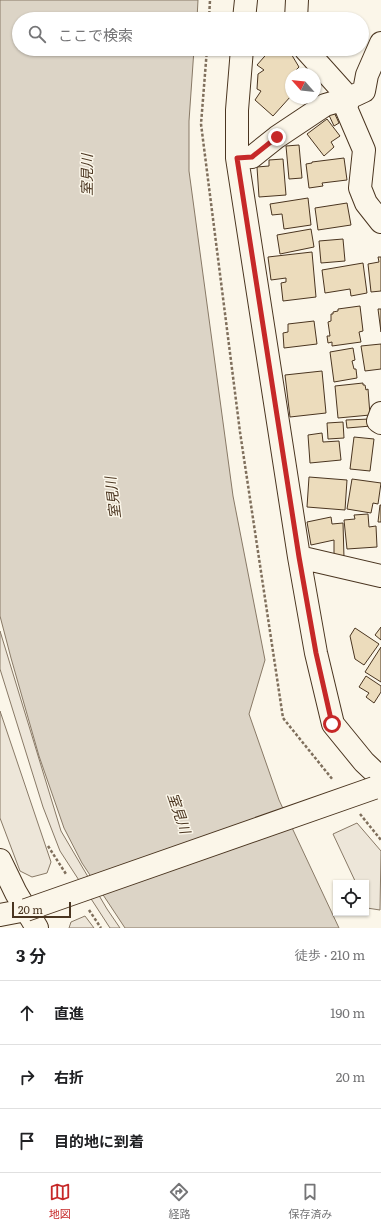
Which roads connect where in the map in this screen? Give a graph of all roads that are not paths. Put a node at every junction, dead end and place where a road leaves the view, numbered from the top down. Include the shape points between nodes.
1 (246, 0) edge
2 (297, 0) edge
3 (245, 12) edge
4 (296, 12) edge
5 (381, 43) edge
6 (241, 56) edge
7 (311, 56) edge
8 (349, 98) junction
9 (237, 158) junction
10 (381, 222) edge
11 (381, 413) edge
12 (381, 423) edge
13 (299, 557) junction
14 (381, 576) edge
15 (379, 784) edge
16 (0, 860) edge
17 (0, 915) edge
18 (32, 919) edge

1 - 3 street
2 - 4 street
5 - 8 street via 367,75 364,91
6 - 9 street via 237,110
7 - 8 street
8 - 9 street via 325,105 252,157
8 - 10 street via 346,108 364,150 360,188 366,203
9 - 13 street
11 - 12 street via 378,421
13 - 14 street
13 - 15 street via 332,724
15 - 18 street, bridge
16 - 18 street
17 - 18 street

